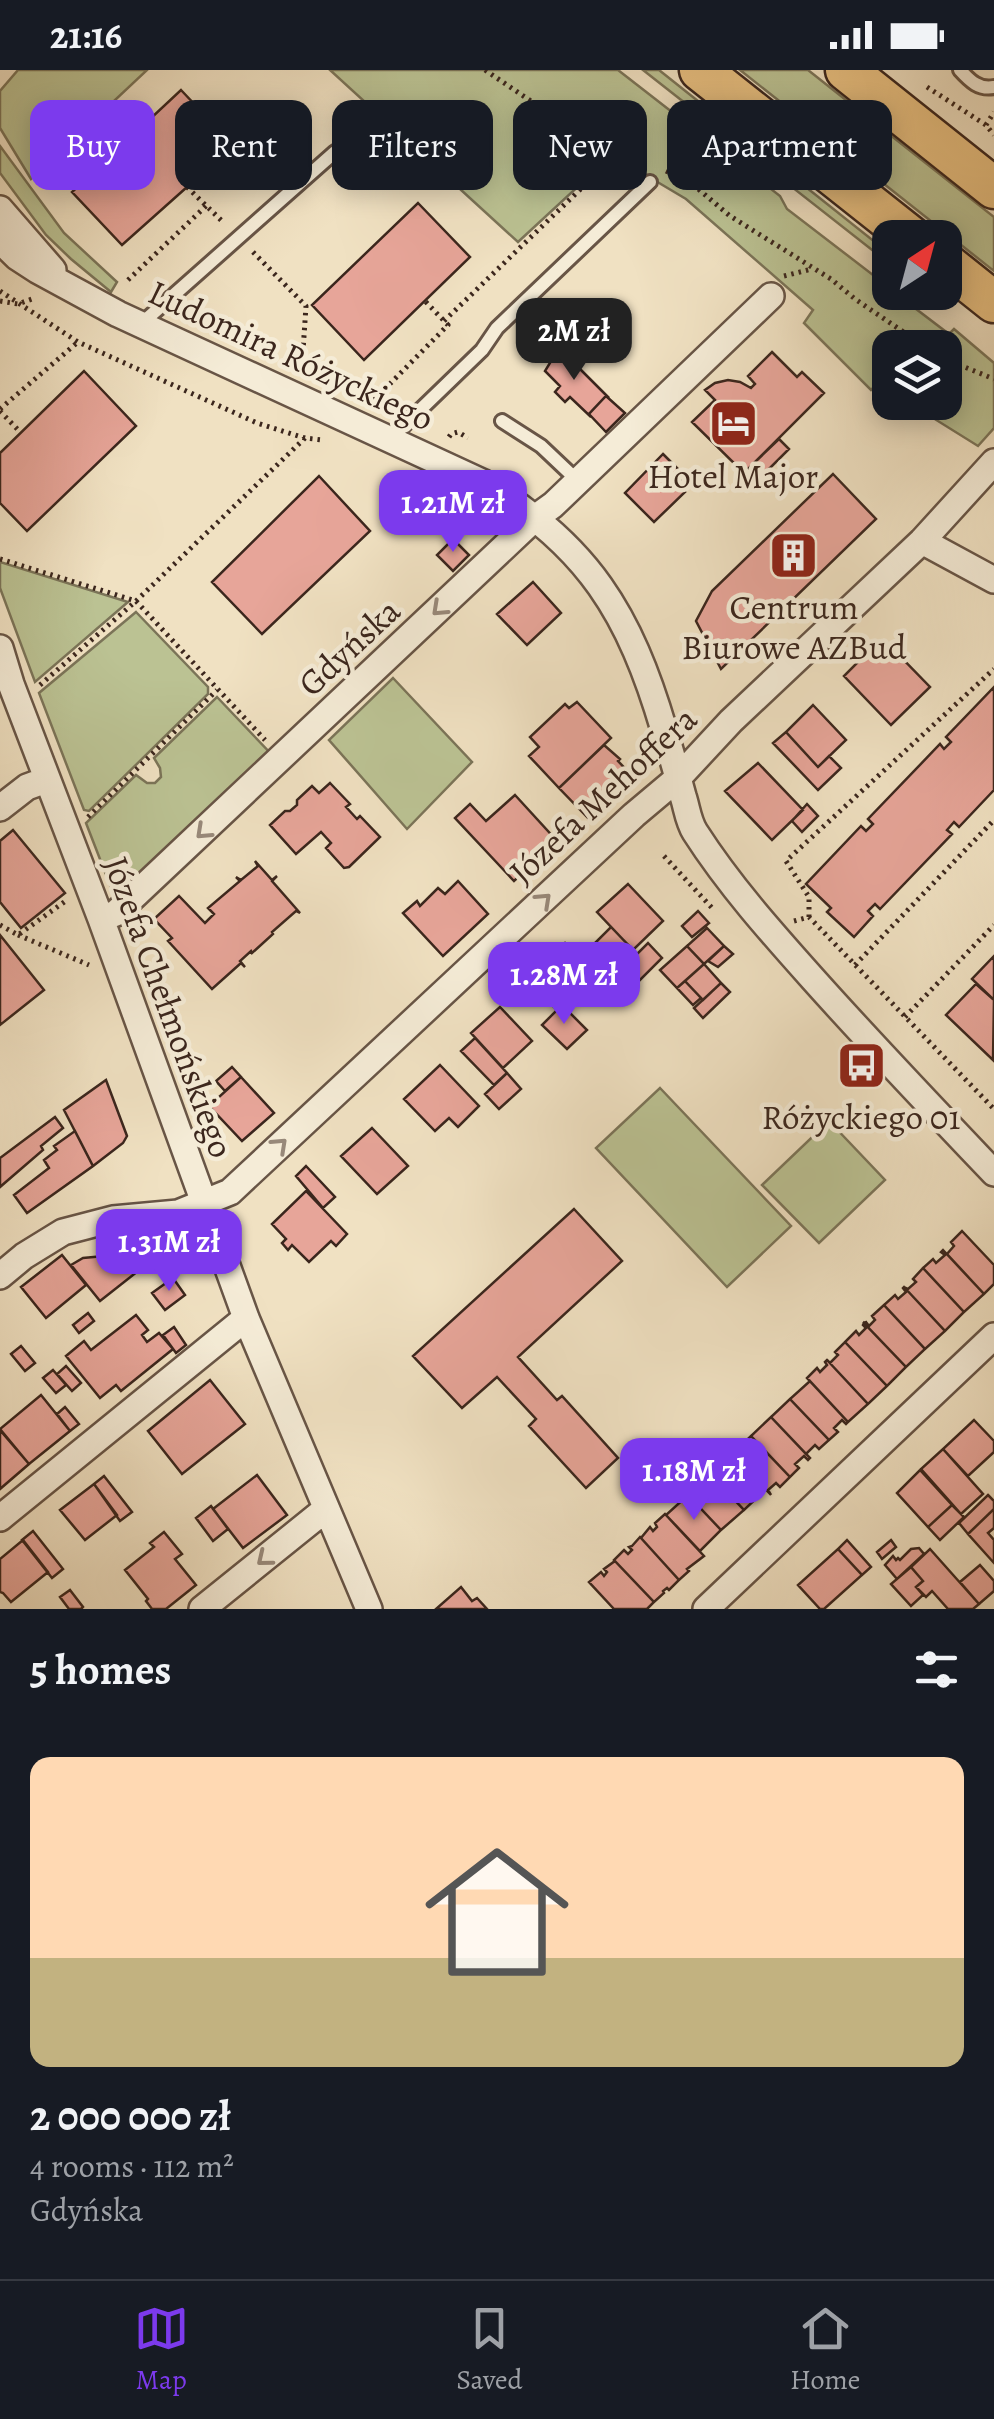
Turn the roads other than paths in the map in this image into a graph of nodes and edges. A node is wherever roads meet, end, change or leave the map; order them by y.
1 (700, 70) edge
2 (846, 70) edge
3 (960, 70) edge
4 (994, 86) edge
5 (332, 154) edge
6 (650, 182) dead end
7 (994, 188) edge
8 (0, 209) edge
9 (889, 220) edge
10 (0, 240) edge
11 (962, 277) edge
12 (67, 284) junction
13 (775, 287) road end
14 (994, 302) edge
15 (141, 324) junction
16 (502, 421) dead end
17 (390, 439) junction
18 (994, 462) edge
19 (578, 480) junction
20 (535, 518) junction
21 (922, 540) junction
22 (994, 580) edge
23 (0, 648) edge
24 (678, 778) junction
25 (46, 780) junction
26 (0, 808) edge
27 (101, 919) junction
28 (994, 1173) edge
29 (204, 1204) junction
30 (0, 1276) edge
31 (246, 1318) junction
32 (994, 1336) edge
33 (326, 1509) junction
34 (0, 1518) edge
35 (202, 1609) edge
36 (369, 1609) edge
37 (706, 1609) edge

1 - 9 main road
2 - 7 main road
3 - 4 lane
5 - 15 lane
6 - 17 lane
8 - 12 street, Ludomira Różyckiego
10 - 12 street, Ludomira Różyckiego
11 - 14 main road
12 - 15 street, Ludomira Różyckiego
13 - 19 street, Gdyńska
15 - 17 street, Ludomira Różyckiego
16 - 19 lane
17 - 20 street, Ludomira Różyckiego
18 - 21 street, Józefa Mehoffera
19 - 20 street, Gdyńska
20 - 24 street, Ludomira Różyckiego
20 -> 27 street, Gdyńska
21 - 22 street
21 - 24 street, Józefa Mehoffera
23 - 25 street, Józefa Chełmońskiego
24 - 28 street, Ludomira Różyckiego
29 -> 24 street, Józefa Mehoffera
25 - 26 street
25 - 27 street, Józefa Chełmońskiego
27 - 29 street, Józefa Chełmońskiego
29 - 30 street, Józefa Mehoffera
29 - 31 street, Józefa Chełmońskiego
31 - 33 street, Józefa Chełmońskiego
31 - 34 street
32 - 37 street
33 -> 35 street
33 - 36 street, Józefa Chełmońskiego

